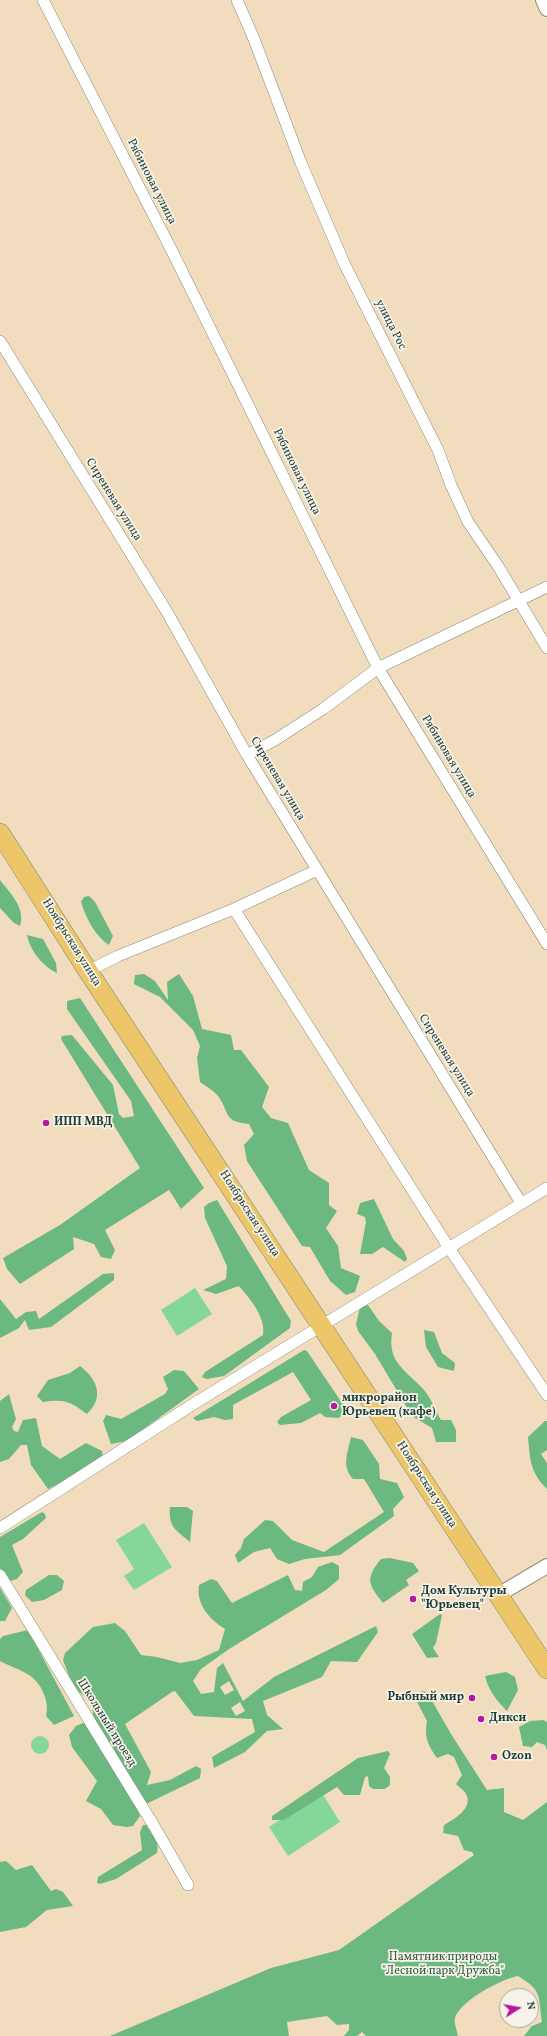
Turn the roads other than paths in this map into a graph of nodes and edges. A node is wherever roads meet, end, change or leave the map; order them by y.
1 (43, 0) edge
2 (237, 0) edge
3 (543, 0) edge
4 (547, 9) edge
5 (0, 341) edge
6 (547, 587) edge
7 (520, 600) junction
8 (547, 648) edge
9 (378, 668) junction
10 (247, 755) junction
11 (2, 840) edge
12 (317, 870) junction
13 (234, 909) junction
14 (547, 944) edge
15 (88, 971) junction
16 (547, 1188) edge
17 (521, 1203) junction
18 (449, 1248) junction
19 (323, 1326) junction
20 (547, 1396) edge
21 (0, 1528) edge
22 (547, 1566) edge
23 (0, 1575) edge
24 (498, 1595) junction
25 (547, 1669) edge
26 (188, 1885) dead end

1 - 9 street, Рябиновая улица
2 - 7 street, улица Рос
3 - 4 street
5 - 10 street, Сиреневая улица
6 - 7 street
7 - 8 street, улица Рос
7 - 9 street
9 - 10 street
9 - 14 street, Рябиновая улица
10 - 12 street, Сиреневая улица
11 - 15 highway, Ноябрьская улица
12 - 13 street
12 - 17 street, Сиреневая улица
13 - 15 street
13 - 18 street
15 - 19 highway, Ноябрьская улица
16 - 17 street
17 - 18 street
18 - 19 street
18 - 20 street
19 - 21 street
19 - 24 highway, Ноябрьская улица
22 - 24 street
23 - 26 street, Школьный проезд
24 - 25 highway, Ноябрьская улица

